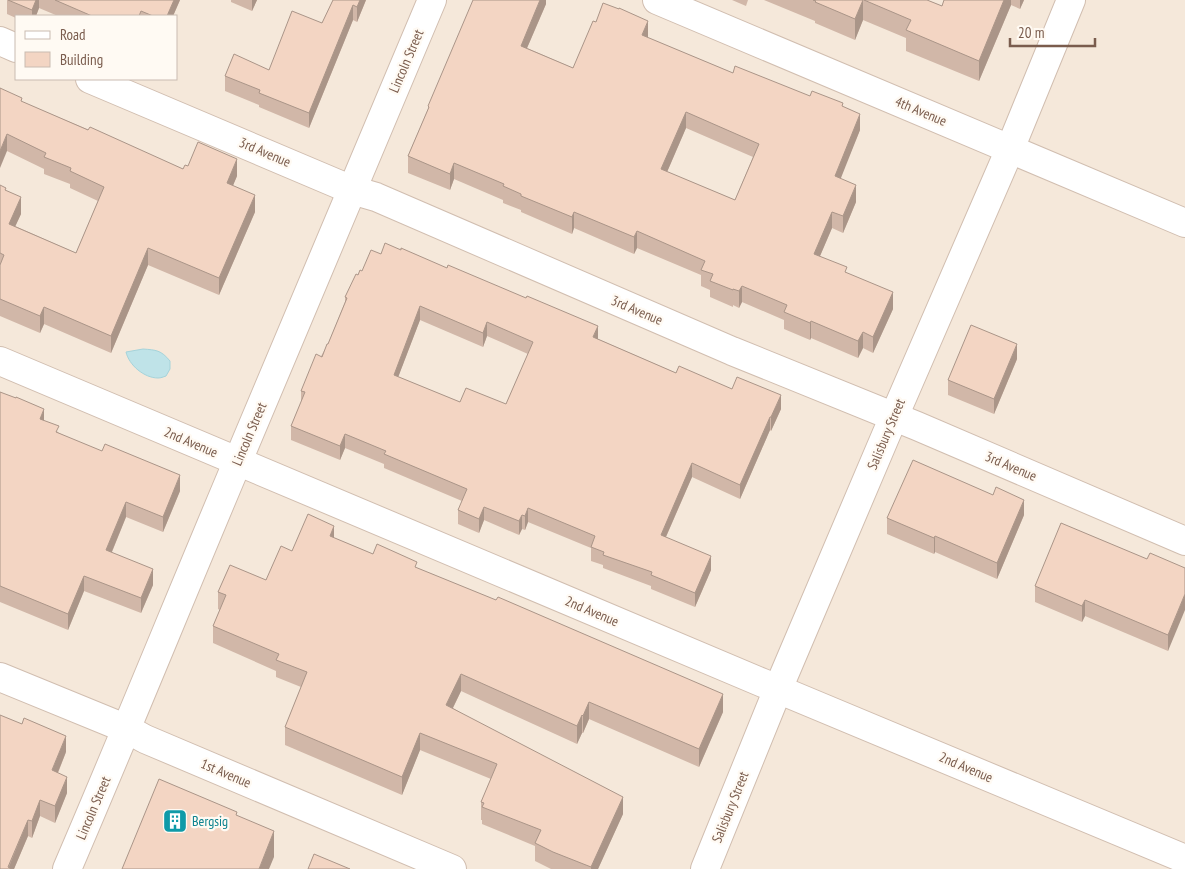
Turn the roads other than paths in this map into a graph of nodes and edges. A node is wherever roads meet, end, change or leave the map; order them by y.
1 (432, 0) edge
2 (657, 0) edge
3 (1071, 0) edge
4 (0, 41) edge
5 (15, 48) edge
6 (92, 80) edge
7 (1010, 150) junction
8 (352, 190) junction
9 (1185, 223) edge
10 (0, 361) edge
11 (894, 416) junction
12 (238, 461) junction
13 (1185, 541) edge
14 (0, 677) edge
15 (778, 689) junction
16 (127, 729) junction
17 (1185, 859) edge
18 (67, 869) edge
19 (452, 869) edge
20 (705, 869) edge

1 - 8 street, Lincoln Street
2 - 7 street, 4th Avenue
3 - 7 street, Salisbury Street
4 - 5 street
6 - 8 street, 3rd Avenue
7 - 9 street, 4th Avenue
7 - 11 street, Salisbury Street
8 - 11 street, 3rd Avenue
8 - 12 street, Lincoln Street
10 - 12 street, 2nd Avenue
11 - 13 street, 3rd Avenue
11 - 15 street, Salisbury Street
12 - 15 street, 2nd Avenue
12 - 16 street, Lincoln Street
14 - 16 street, 1st Avenue
15 - 17 street, 2nd Avenue
15 - 20 street, Salisbury Street
16 - 18 street, Lincoln Street
16 - 19 street, 1st Avenue

